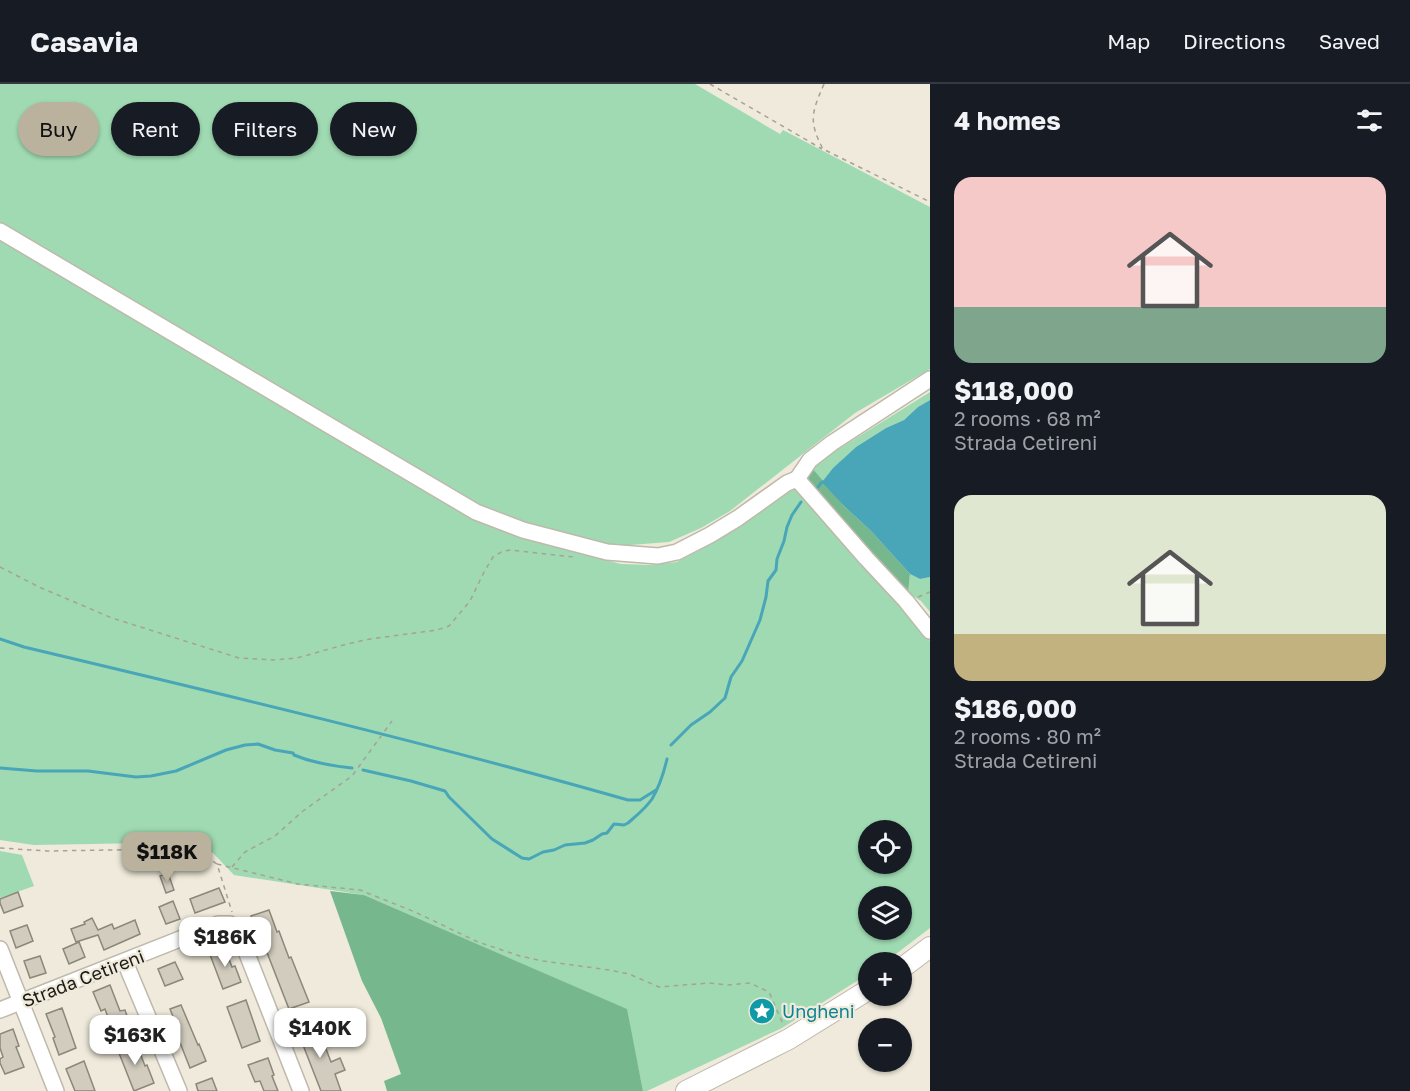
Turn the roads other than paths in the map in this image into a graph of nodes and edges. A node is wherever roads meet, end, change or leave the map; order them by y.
1 (0, 231) edge
2 (930, 379) edge
3 (797, 479) junction
4 (930, 631) edge
5 (930, 947) edge
6 (0, 949) edge
7 (912, 960) edge
8 (125, 962) junction
9 (858, 996) edge
10 (21, 1002) junction
11 (0, 1010) edge
12 (56, 1091) edge
13 (179, 1091) edge
14 (301, 1091) edge
15 (686, 1091) edge

1 - 3 street
2 - 3 street
3 - 4 street
5 - 7 main road
6 - 10 street
8 - 10 street, Strada Cetireni
8 - 13 street
8 - 14 street, Strada Cetireni
9 - 15 main road
10 - 11 street, Strada Cetireni
10 - 12 street

